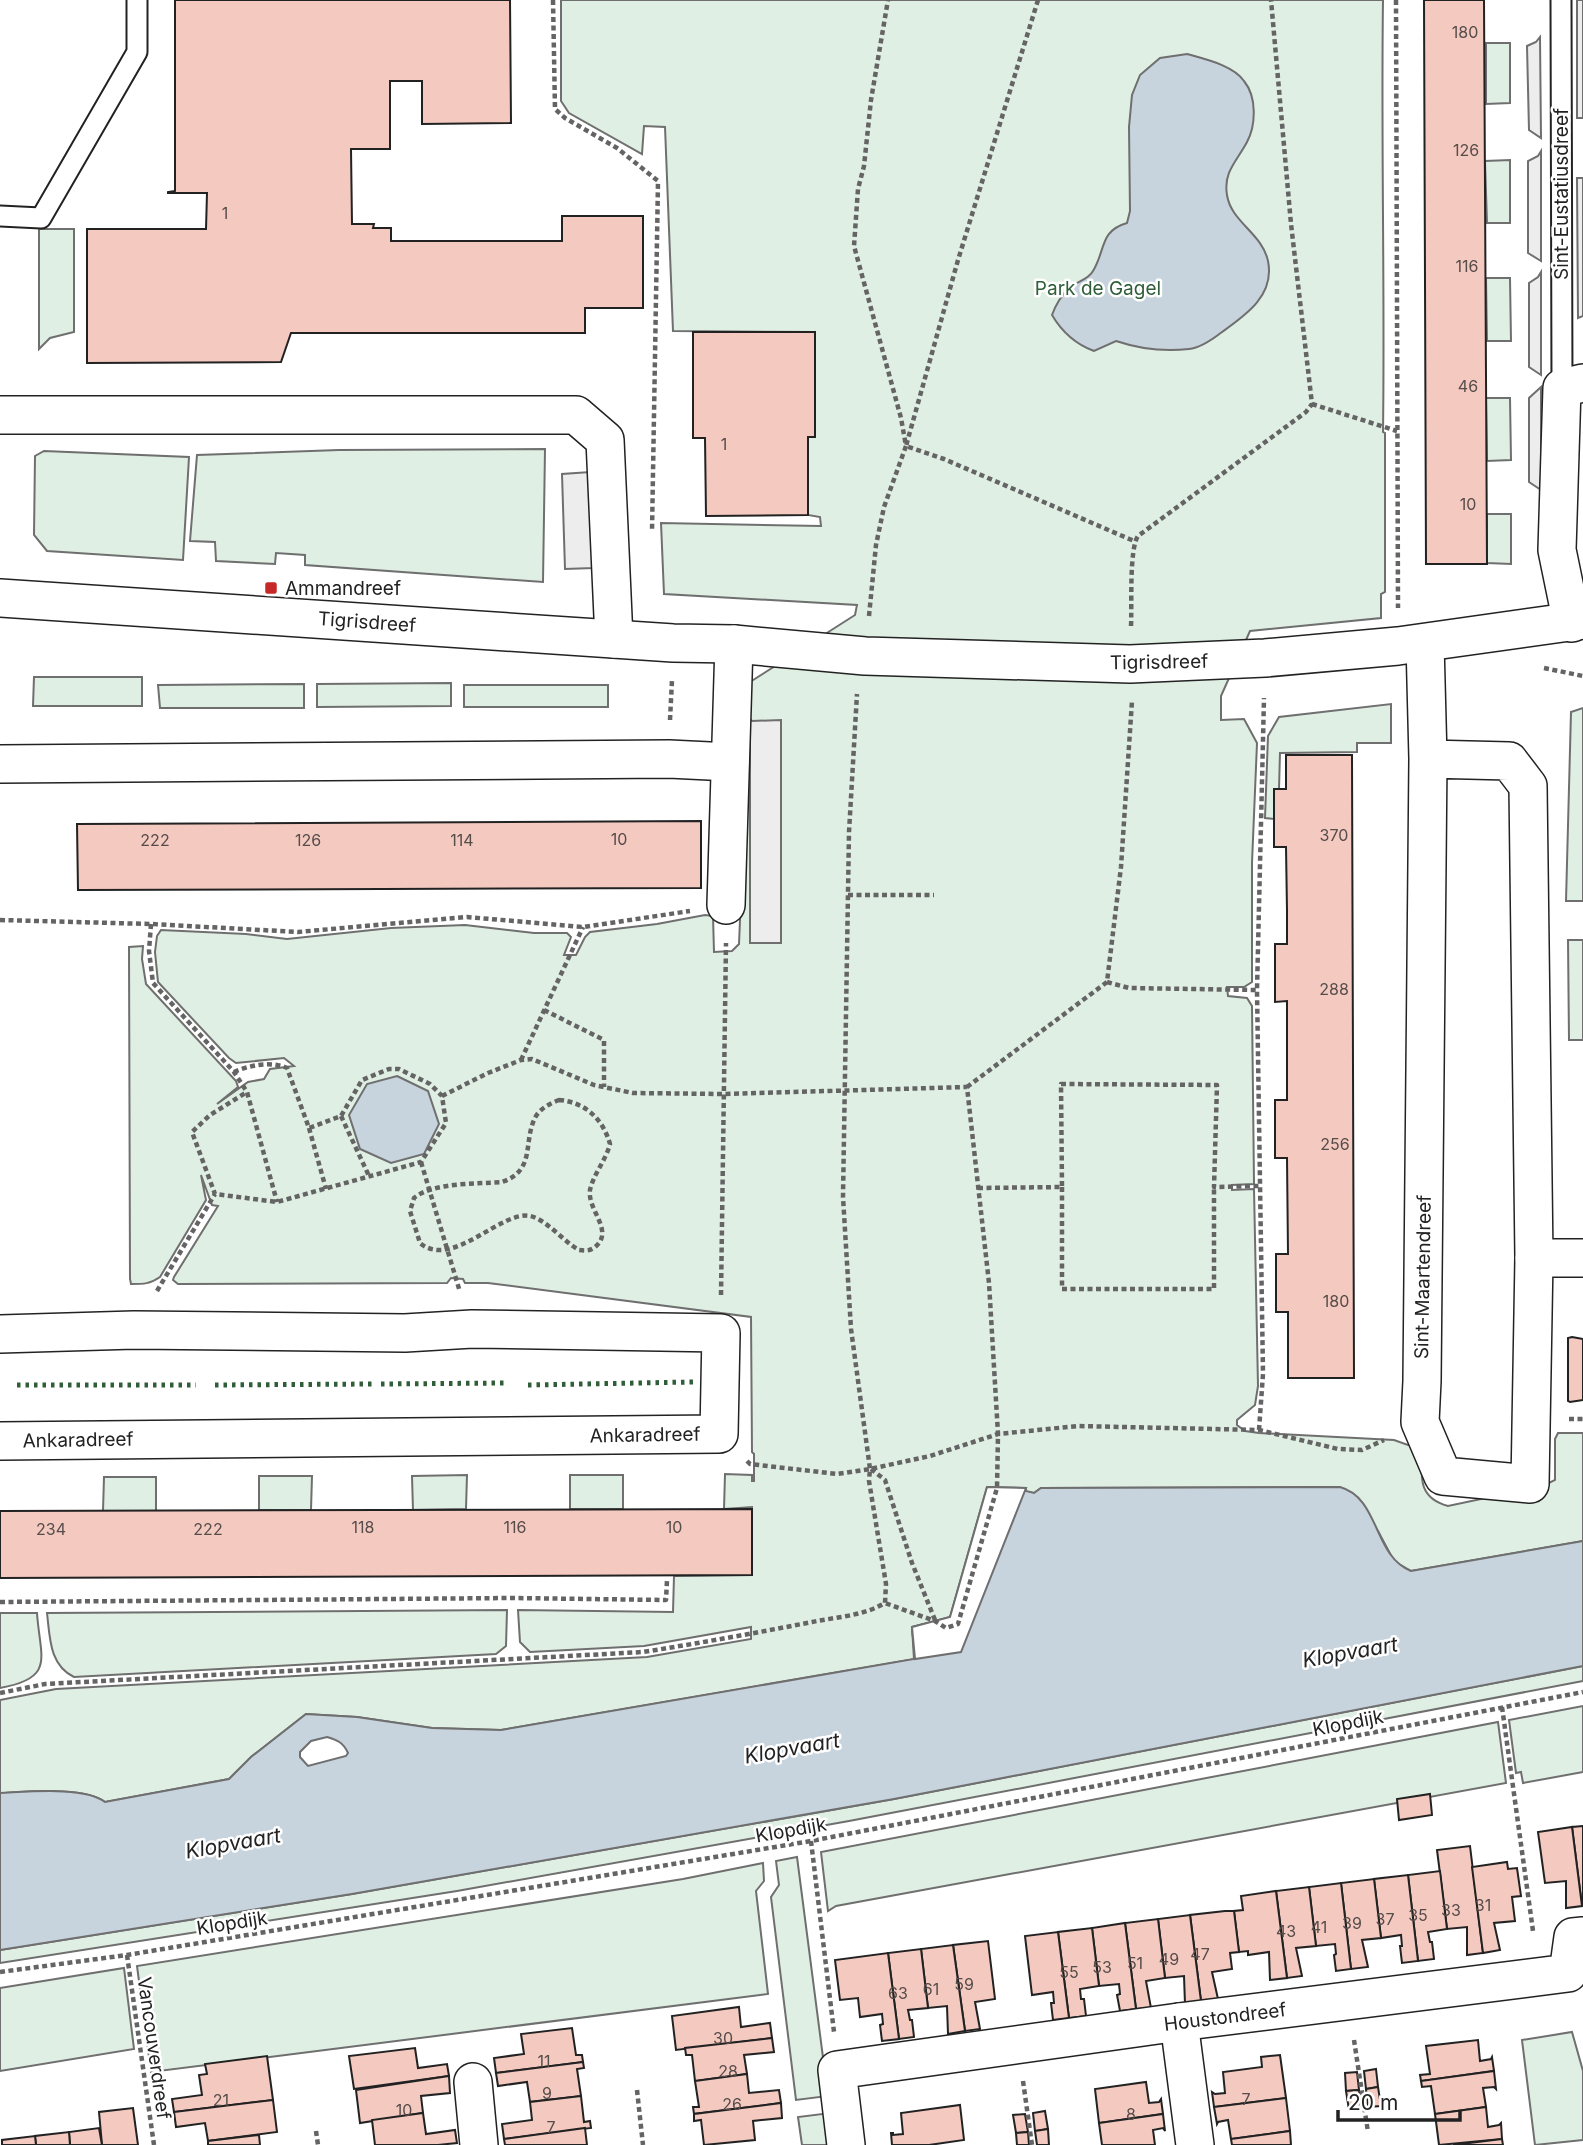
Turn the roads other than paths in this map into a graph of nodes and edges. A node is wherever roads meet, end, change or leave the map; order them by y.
1 (137, 0) edge
2 (1561, 0) edge
3 (0, 216) edge
4 (1572, 385) edge
5 (0, 415) edge
6 (0, 598) edge
7 (1578, 621) edge
8 (614, 639) junction
9 (734, 644) junction
10 (1411, 645) junction
11 (1428, 759) junction
12 (730, 762) junction
13 (0, 764) edge
14 (726, 905) road end
15 (1534, 1258) junction
16 (1583, 1258) edge
17 (0, 1334) edge
18 (0, 1441) edge
19 (1578, 1937) edge
20 (1575, 1982) edge
21 (1179, 2022) junction
22 (473, 2082) dead end
23 (479, 2145) edge
24 (846, 2145) edge
25 (1195, 2145) edge

1 - 3 lane
2 - 4 lane, Sint-Eustatiusdreef
4 - 7 street, Sint-Eustatiusdreef
5 - 8 street
6 - 8 street, Tigrisdreef
7 - 10 street, Tigrisdreef
8 - 9 street, Tigrisdreef
9 - 10 street, Tigrisdreef
9 - 12 street
10 - 11 street, Sint-Maartendreef
11 - 15 street, Sint-Maartendreef
11 - 15 street, Sint-Maartendreef
12 - 13 street
12 - 14 street
15 - 16 street
17 - 18 street, Ankaradreef
19 - 20 street, Houstondreef
20 - 21 street, Houstondreef
21 - 24 street, Houstondreef
21 - 25 street
22 - 23 street

